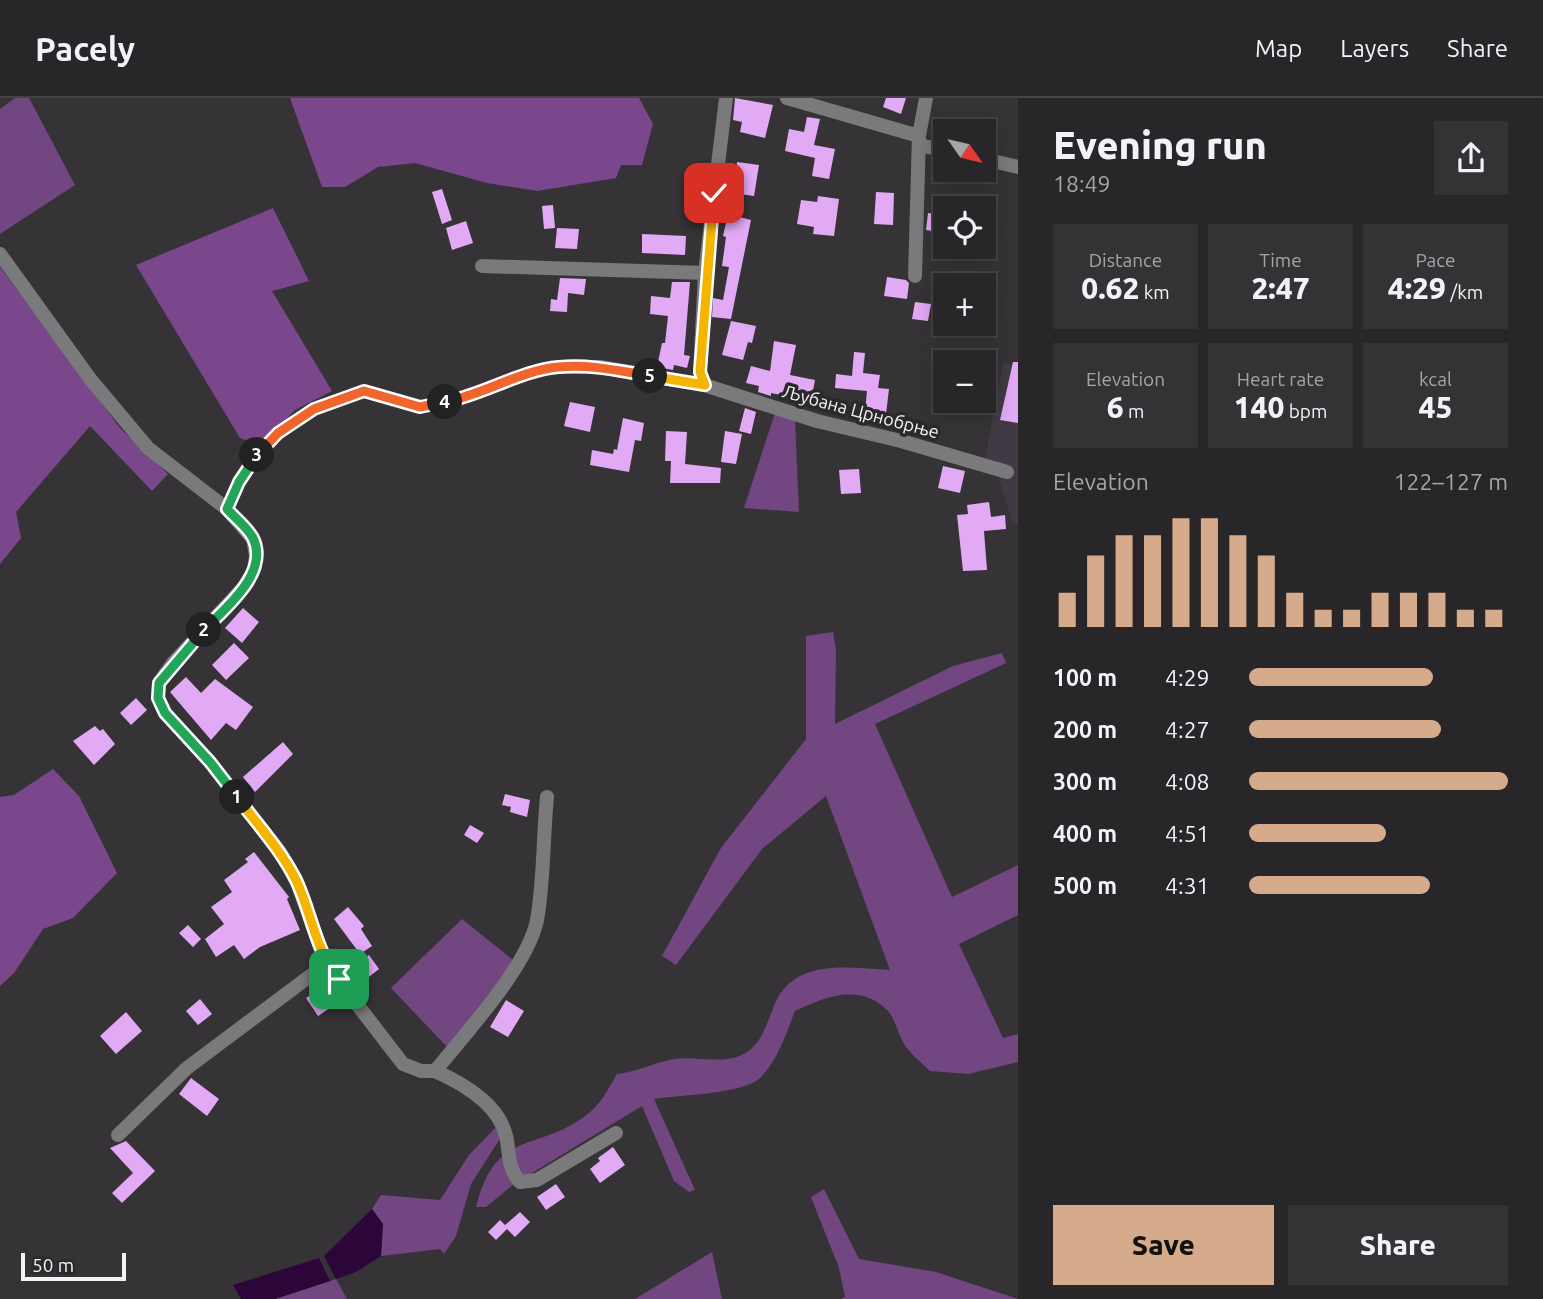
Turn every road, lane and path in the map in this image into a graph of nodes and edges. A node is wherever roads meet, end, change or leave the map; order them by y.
1 (726, 98) edge
2 (787, 98) edge
3 (926, 98) edge
4 (920, 141) junction
5 (933, 146) edge
6 (996, 162) edge
7 (1018, 167) edge
8 (0, 254) edge
9 (482, 266) dead end
10 (705, 272) junction
11 (915, 275) dead end
12 (557, 367) joint
13 (705, 385) junction
14 (1007, 472) dead end
15 (227, 509) junction
16 (547, 797) dead end
17 (327, 964) junction
18 (435, 1070) junction
19 (616, 1133) dead end
20 (118, 1135) dead end

1 - 10 street
2 - 4 street
3 - 4 street
4 - 5 street
4 - 11 street
6 - 7 street
8 - 15 street
9 - 10 street
10 - 13 street
12 - 13 street, Љубана Црнобрње
12 - 15 path
13 - 14 street, Љубана Црнобрње
15 - 17 street
16 - 18 street
17 - 18 street
17 - 20 street
18 - 19 street

